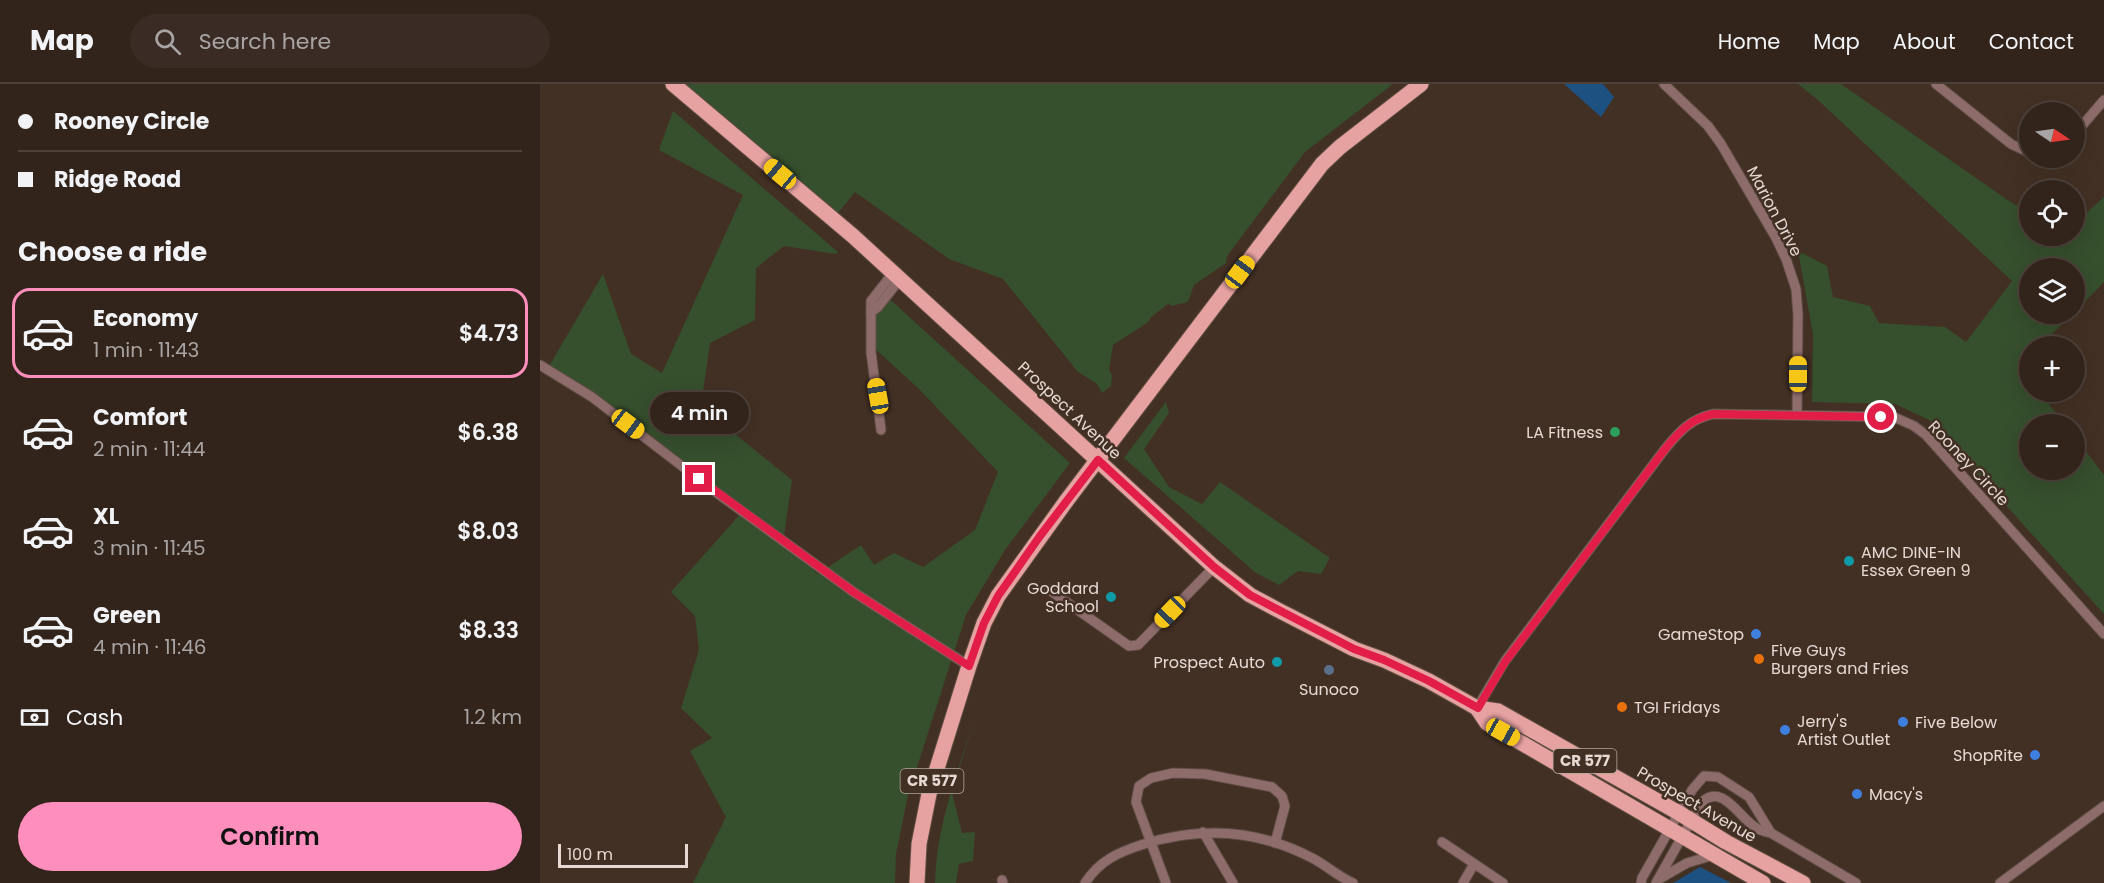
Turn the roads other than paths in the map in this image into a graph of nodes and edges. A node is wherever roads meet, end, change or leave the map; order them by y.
1 (674, 84) edge
2 (1421, 84) edge
3 (1664, 84) edge
4 (1936, 84) edge
5 (2104, 100) edge
6 (2085, 122) edge
7 (2019, 148) edge
8 (897, 276) junction
9 (540, 365) edge
10 (1797, 414) junction
11 (881, 430) dead end
12 (1098, 460) junction
13 (1214, 567) junction
14 (1048, 589) dead end
15 (2104, 634) edge
16 (969, 666) junction
17 (1478, 708) junction
18 (2104, 806) edge
19 (1685, 817) junction
20 (1203, 832) junction
21 (1676, 832) junction
22 (1771, 834) junction
23 (1149, 842) junction
24 (1442, 842) dead end
25 (1275, 843) junction
26 (1714, 855) junction
27 (1474, 864) junction
28 (1658, 881) edge
29 (1346, 882) edge
30 (917, 883) edge
31 (1085, 883) edge
32 (1166, 883) edge
33 (1233, 883) edge
34 (1463, 883) edge
35 (1503, 883) edge
36 (1641, 883) edge
37 (1763, 883) edge
38 (1803, 883) edge
39 (1856, 883) edge
40 (2000, 883) edge

1 - 8 main road, Prospect Avenue
2 - 12 main road
3 - 10 street, Marion Drive
4 - 7 street
5 - 6 street
8 - 11 street
8 - 12 main road, Prospect Avenue
9 - 16 street
10 - 15 street, Rooney Circle
10 - 17 street, Rooney Circle
12 - 13 main road, Prospect Avenue / CR 577
12 - 16 main road, CR 577
13 - 14 street
13 - 17 main road, Prospect Avenue / CR 577
16 - 30 main road, CR 577
17 - 19 main road, Prospect Avenue / CR 577
17 - 21 main road, Prospect Avenue / CR 577
18 - 40 street
19 - 21 street
19 - 21 street
19 - 22 street
19 - 22 street
19 - 38 main road, Prospect Avenue / CR 577
20 - 23 street
20 - 25 street
20 - 33 street
21 - 26 main road, Prospect Avenue / CR 577
21 - 28 street
21 - 36 street
22 - 39 street
23 - 25 street
23 - 31 street
23 - 32 street
24 - 27 street
25 - 29 street
26 - 28 street
26 - 37 main road, Prospect Avenue / CR 577
27 - 34 street
27 - 35 street

